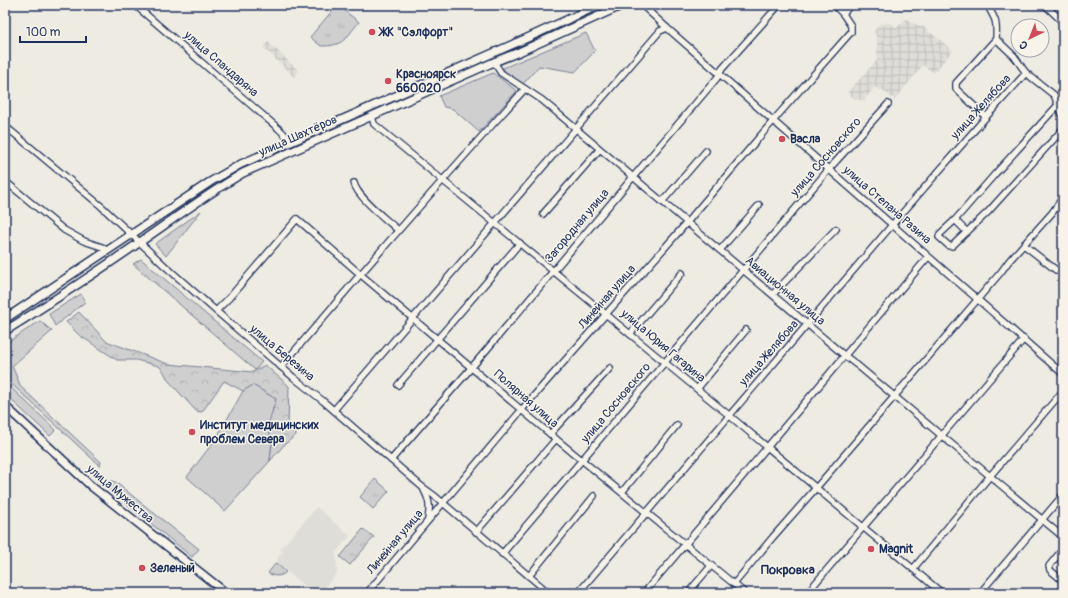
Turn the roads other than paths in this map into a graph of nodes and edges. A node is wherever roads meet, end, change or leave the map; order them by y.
1 (135, 5) edge
2 (599, 5) edge
3 (623, 5) edge
4 (642, 5) edge
5 (779, 5) edge
6 (834, 5) edge
7 (850, 5) edge
8 (986, 5) edge
9 (1045, 5) edge
10 (843, 14) junction
11 (1063, 22) edge
12 (667, 28) junction
13 (996, 39) junction
14 (494, 62) junction
15 (1026, 73) junction
16 (719, 74) junction
17 (525, 89) junction
18 (888, 104) dead end
19 (1058, 105) junction
20 (372, 116) junction
21 (1063, 116) edge
22 (986, 117) junction
23 (773, 120) junction
24 (5, 126) edge
25 (1063, 129) edge
26 (576, 130) junction
27 (292, 142) junction
28 (599, 150) junction
29 (706, 151) dead end
30 (829, 169) junction
31 (632, 178) junction
32 (443, 180) junction
33 (5, 181) edge
34 (354, 183) dead end
35 (1063, 198) edge
36 (662, 202) junction
37 (758, 205) dead end
38 (543, 214) dead end
39 (954, 220) junction
40 (495, 222) junction
41 (687, 222) junction
42 (892, 225) junction
43 (836, 229) dead end
44 (398, 230) junction
45 (967, 232) junction
46 (132, 234) junction
47 (140, 242) junction
48 (520, 243) junction
49 (1024, 245) junction
50 (720, 250) junction
51 (107, 251) junction
52 (928, 257) junction
53 (743, 270) junction
54 (1063, 270) edge
55 (553, 271) junction
56 (682, 273) dead end
57 (360, 274) junction
58 (773, 294) junction
59 (977, 299) junction
60 (216, 311) junction
61 (606, 314) junction
62 (413, 318) junction
63 (5, 319) edge
64 (808, 325) junction
65 (5, 330) edge
66 (746, 330) dead end
67 (630, 334) junction
68 (437, 339) junction
69 (1024, 339) junction
70 (845, 356) junction
71 (664, 363) junction
72 (281, 367) junction
73 (472, 367) junction
74 (610, 368) dead end
75 (1063, 374) edge
76 (398, 385) dead end
77 (697, 389) junction
78 (1063, 391) edge
79 (894, 395) junction
80 (5, 406) edge
81 (334, 410) junction
82 (522, 410) junction
83 (730, 416) junction
84 (677, 425) dead end
85 (550, 434) junction
86 (942, 436) junction
87 (556, 440) junction
88 (767, 447) junction
89 (391, 460) junction
90 (582, 460) junction
91 (990, 476) junction
92 (421, 486) junction
93 (816, 488) junction
94 (622, 492) junction
95 (1063, 495) edge
96 (594, 496) dead end
97 (442, 502) junction
98 (647, 513) junction
99 (428, 520) junction
100 (1043, 520) junction
101 (864, 528) junction
102 (476, 532) junction
103 (1063, 537) edge
104 (684, 545) junction
105 (1063, 549) edge
106 (502, 554) junction
107 (711, 566) junction
108 (913, 569) junction
109 (529, 576) junction
110 (1063, 581) edge
111 (734, 584) junction
112 (226, 593) edge
113 (367, 593) edge
114 (549, 593) edge
115 (578, 593) edge
116 (644, 593) edge
117 (693, 593) edge
118 (745, 593) edge
119 (808, 593) edge
120 (942, 593) edge
121 (980, 593) edge

1 - 27 street, улица Спандаряна
2 - 27 main road, улица Шахтёров
3 - 14 main road, улица Шахтёров
4 - 12 street, улица Степана Разина
5 - 16 street, Загородная улица
6 - 10 street
7 - 10 street
8 - 13 street
9 - 11 street
10 - 23 street, Линейная улица
12 - 16 street, улица Степана Разина
12 - 26 street
13 - 15 street
13 - 22 street
14 - 17 street, Авиационная улица
14 - 20 main road, улица Шахтёров
15 - 19 street
15 - 22 street, улица Желябова
16 - 23 street, улица Степана Разина
16 - 31 street, Загородная улица
17 - 26 street, Авиационная улица
17 - 32 street
18 - 30 street, улица Сосновского
19 - 21 street
19 - 39 street
20 - 32 street, улица Юрия Гагарина
20 - 47 main road, улица Шахтёров
22 - 42 street, улица Желябова
23 - 30 street, улица Степана Разина
23 - 41 street, Линейная улица
24 - 46 street, улица Березина
25 - 45 street
26 - 28 street, Авиационная улица
26 - 40 street
27 - 46 main road, улица Шахтёров
28 - 31 street, Авиационная улица
28 - 38 street
29 - 36 street
30 - 42 street, улица Степана Разина
30 - 53 street, улица Сосновского
31 - 36 street, Авиационная улица
31 - 55 street, Загородная улица
32 - 40 street, улица Юрия Гагарина
32 - 44 street
33 - 51 street
34 - 44 street
35 - 49 street
36 - 41 street, Авиационная улица
37 - 50 street
39 - 45 street
39 - 45 street
40 - 48 street, улица Юрия Гагарина
40 - 62 street
41 - 50 street, Авиационная улица
41 - 61 street, Линейная улица
42 - 52 street, улица Степана Разина
42 - 64 street, улица Желябова
43 - 58 street
44 - 57 street
46 - 47 street, улица Березина
46 - 51 main road, улица Шахтёров
47 - 60 street, улица Березина
47 - 65 main road, улица Шахтёров
48 - 55 street, улица Юрия Гагарина
48 - 68 street
49 - 54 street
49 - 59 street
50 - 53 street, Авиационная улица
51 - 63 main road, улица Шахтёров
52 - 59 street, улица Степана Разина
52 - 70 street
53 - 58 street, Авиационная улица
53 - 71 street, улица Сосновского
55 - 61 street, улица Юрия Гагарина
55 - 73 street, Загородная улица
56 - 67 street
57 - 60 street, Полярная улица
57 - 62 street, Полярная улица
57 - 72 street
58 - 64 street, Авиационная улица
59 - 69 street, улица Степана Разина
59 - 79 street
60 - 72 street, улица Березина
61 - 67 street, улица Юрия Гагарина
61 - 82 street, Линейная улица
62 - 68 street, Полярная улица
62 - 81 street
64 - 70 street, Авиационная улица
64 - 83 street, улица Желябова
66 - 77 street
67 - 71 street, улица Юрия Гагарина
68 - 73 street, Полярная улица
68 - 76 street
69 - 75 street, улица Степана Разина
69 - 86 street
70 - 79 street, Авиационная улица
70 - 88 street
71 - 77 street, улица Юрия Гагарина
71 - 90 street, улица Сосновского
72 - 81 street, улица Березина
73 - 82 street, Полярная улица
73 - 89 street, Загородная улица
74 - 85 street
77 - 83 street, улица Юрия Гагарина
78 - 91 street
79 - 86 street, Авиационная улица
79 - 93 street
80 - 112 main road, улица Мужества
81 - 89 street, улица Березина
82 - 85 street, Полярная улица
82 - 97 street, Линейная улица
83 - 88 street, улица Юрия Гагарина
83 - 98 street, улица Желябова
84 - 94 street
85 - 87 street, Полярная улица
86 - 91 street, Авиационная улица
86 - 101 street
87 - 90 street, Полярная улица
87 - 102 street
88 - 93 street, улица Юрия Гагарина
88 - 104 street
89 - 92 street, улица Березина
90 - 94 street, Полярная улица
90 - 106 street, улица Сосновского
91 - 100 street, Авиационная улица
91 - 108 street
92 - 97 street, улица Березина
92 - 99 street
93 - 101 street, улица Юрия Гагарина
93 - 111 street
94 - 98 street, Полярная улица
95 - 100 street
96 - 109 street
97 - 99 street, Линейная улица
97 - 102 street, улица Березина
98 - 104 street, Полярная улица
98 - 115 street, улица Желябова
99 - 113 street, Линейная улица
100 - 103 street, Авиационная улица
100 - 121 street
101 - 108 street, улица Юрия Гагарина
101 - 119 street
102 - 106 street, улица Березина
104 - 107 street, Полярная улица
104 - 116 street
105 - 110 street
106 - 109 street, улица Березина
107 - 111 street, Полярная улица
107 - 117 street
108 - 120 street, улица Юрия Гагарина
109 - 114 street, улица Березина
111 - 118 street, Полярная улица

